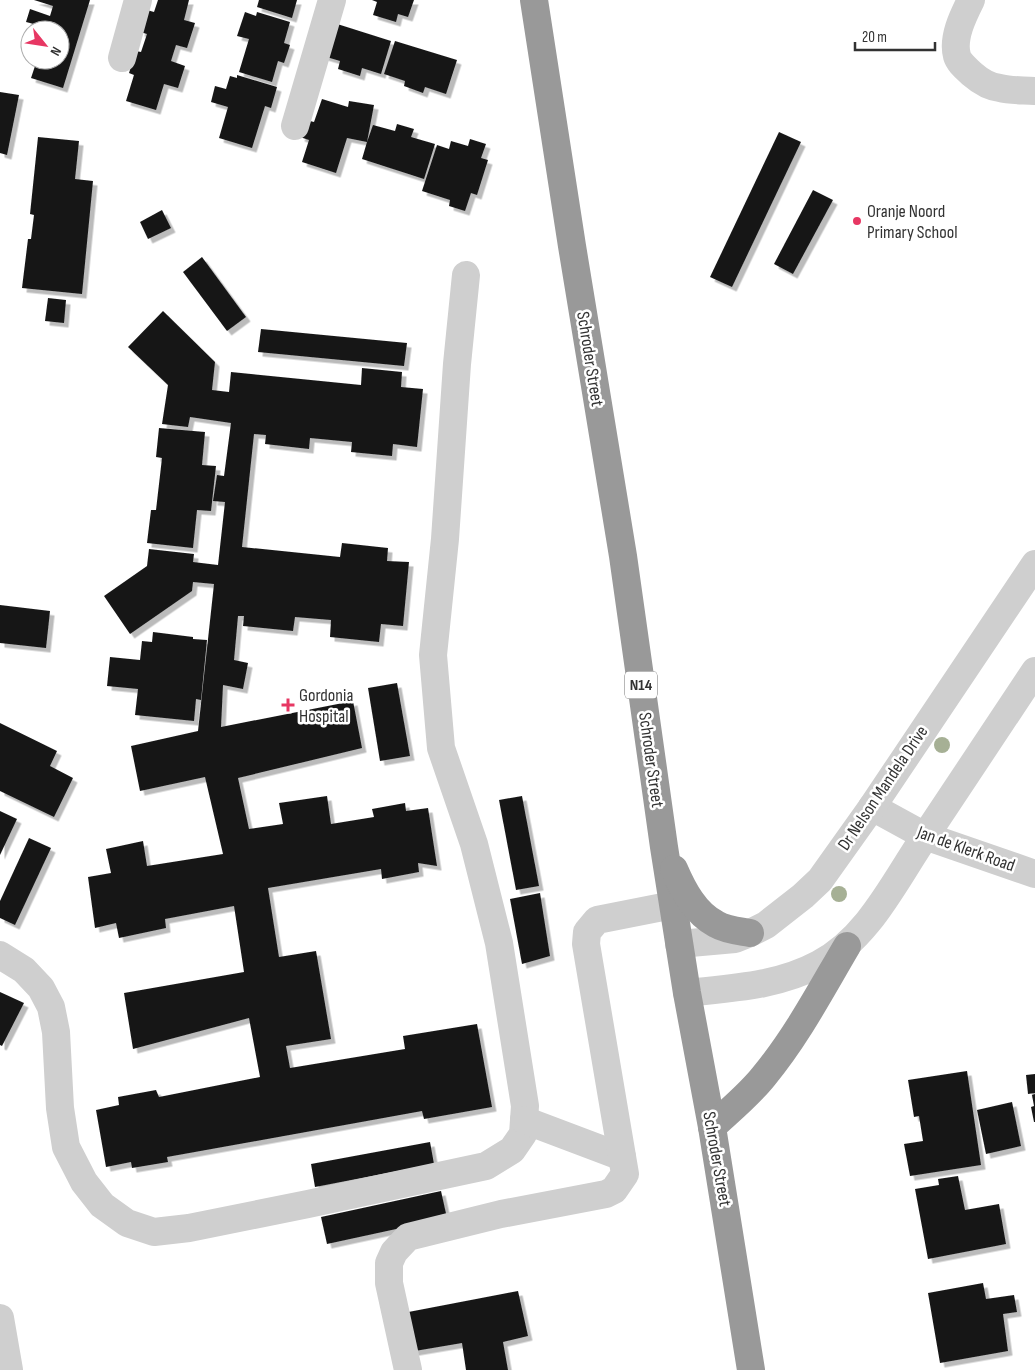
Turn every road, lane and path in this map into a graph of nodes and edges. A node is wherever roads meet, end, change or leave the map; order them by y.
1 (138, 0) edge
2 (332, 0) edge
3 (534, 0) edge
4 (971, 0) edge
5 (122, 58) dead end
6 (1035, 91) edge
7 (295, 126) dead end
8 (466, 275) dead end
9 (1035, 564) edge
10 (1035, 671) edge
11 (872, 806) junction
12 (925, 836) junction
13 (664, 847) junction
14 (1035, 874) edge
15 (673, 905) junction
16 (750, 933) junction
17 (679, 944) junction
18 (847, 946) junction
19 (0, 955) edge
20 (687, 993) junction
21 (524, 1120) junction
22 (712, 1127) junction
23 (622, 1157) junction
24 (0, 1318) edge
25 (9, 1370) edge
26 (408, 1370) edge
27 (752, 1370) edge

1 - 5 street
2 - 7 street
3 - 13 highway, Schroder Street / N14
4 - 6 street
8 - 21 street
9 - 11 street, Dr Nelson Mandela Drive
10 - 12 street
11 - 12 street, Jan de Klerk Road
11 - 16 street, Dr Nelson Mandela Drive
12 - 14 street, Jan de Klerk Road
12 - 18 street
13 - 15 highway, Schroder Street / N14
13 - 16 highway
15 - 17 highway, Schroder Street / N14
15 - 23 street
16 - 17 street, Dr Nelson Mandela Drive
17 - 20 highway, Schroder Street / N14
18 - 20 street
18 - 22 highway
19 - 21 street
20 - 22 highway, Schroder Street / N14
21 - 23 street
22 - 27 highway, Schroder Street / N14
23 - 26 street
24 - 25 street

